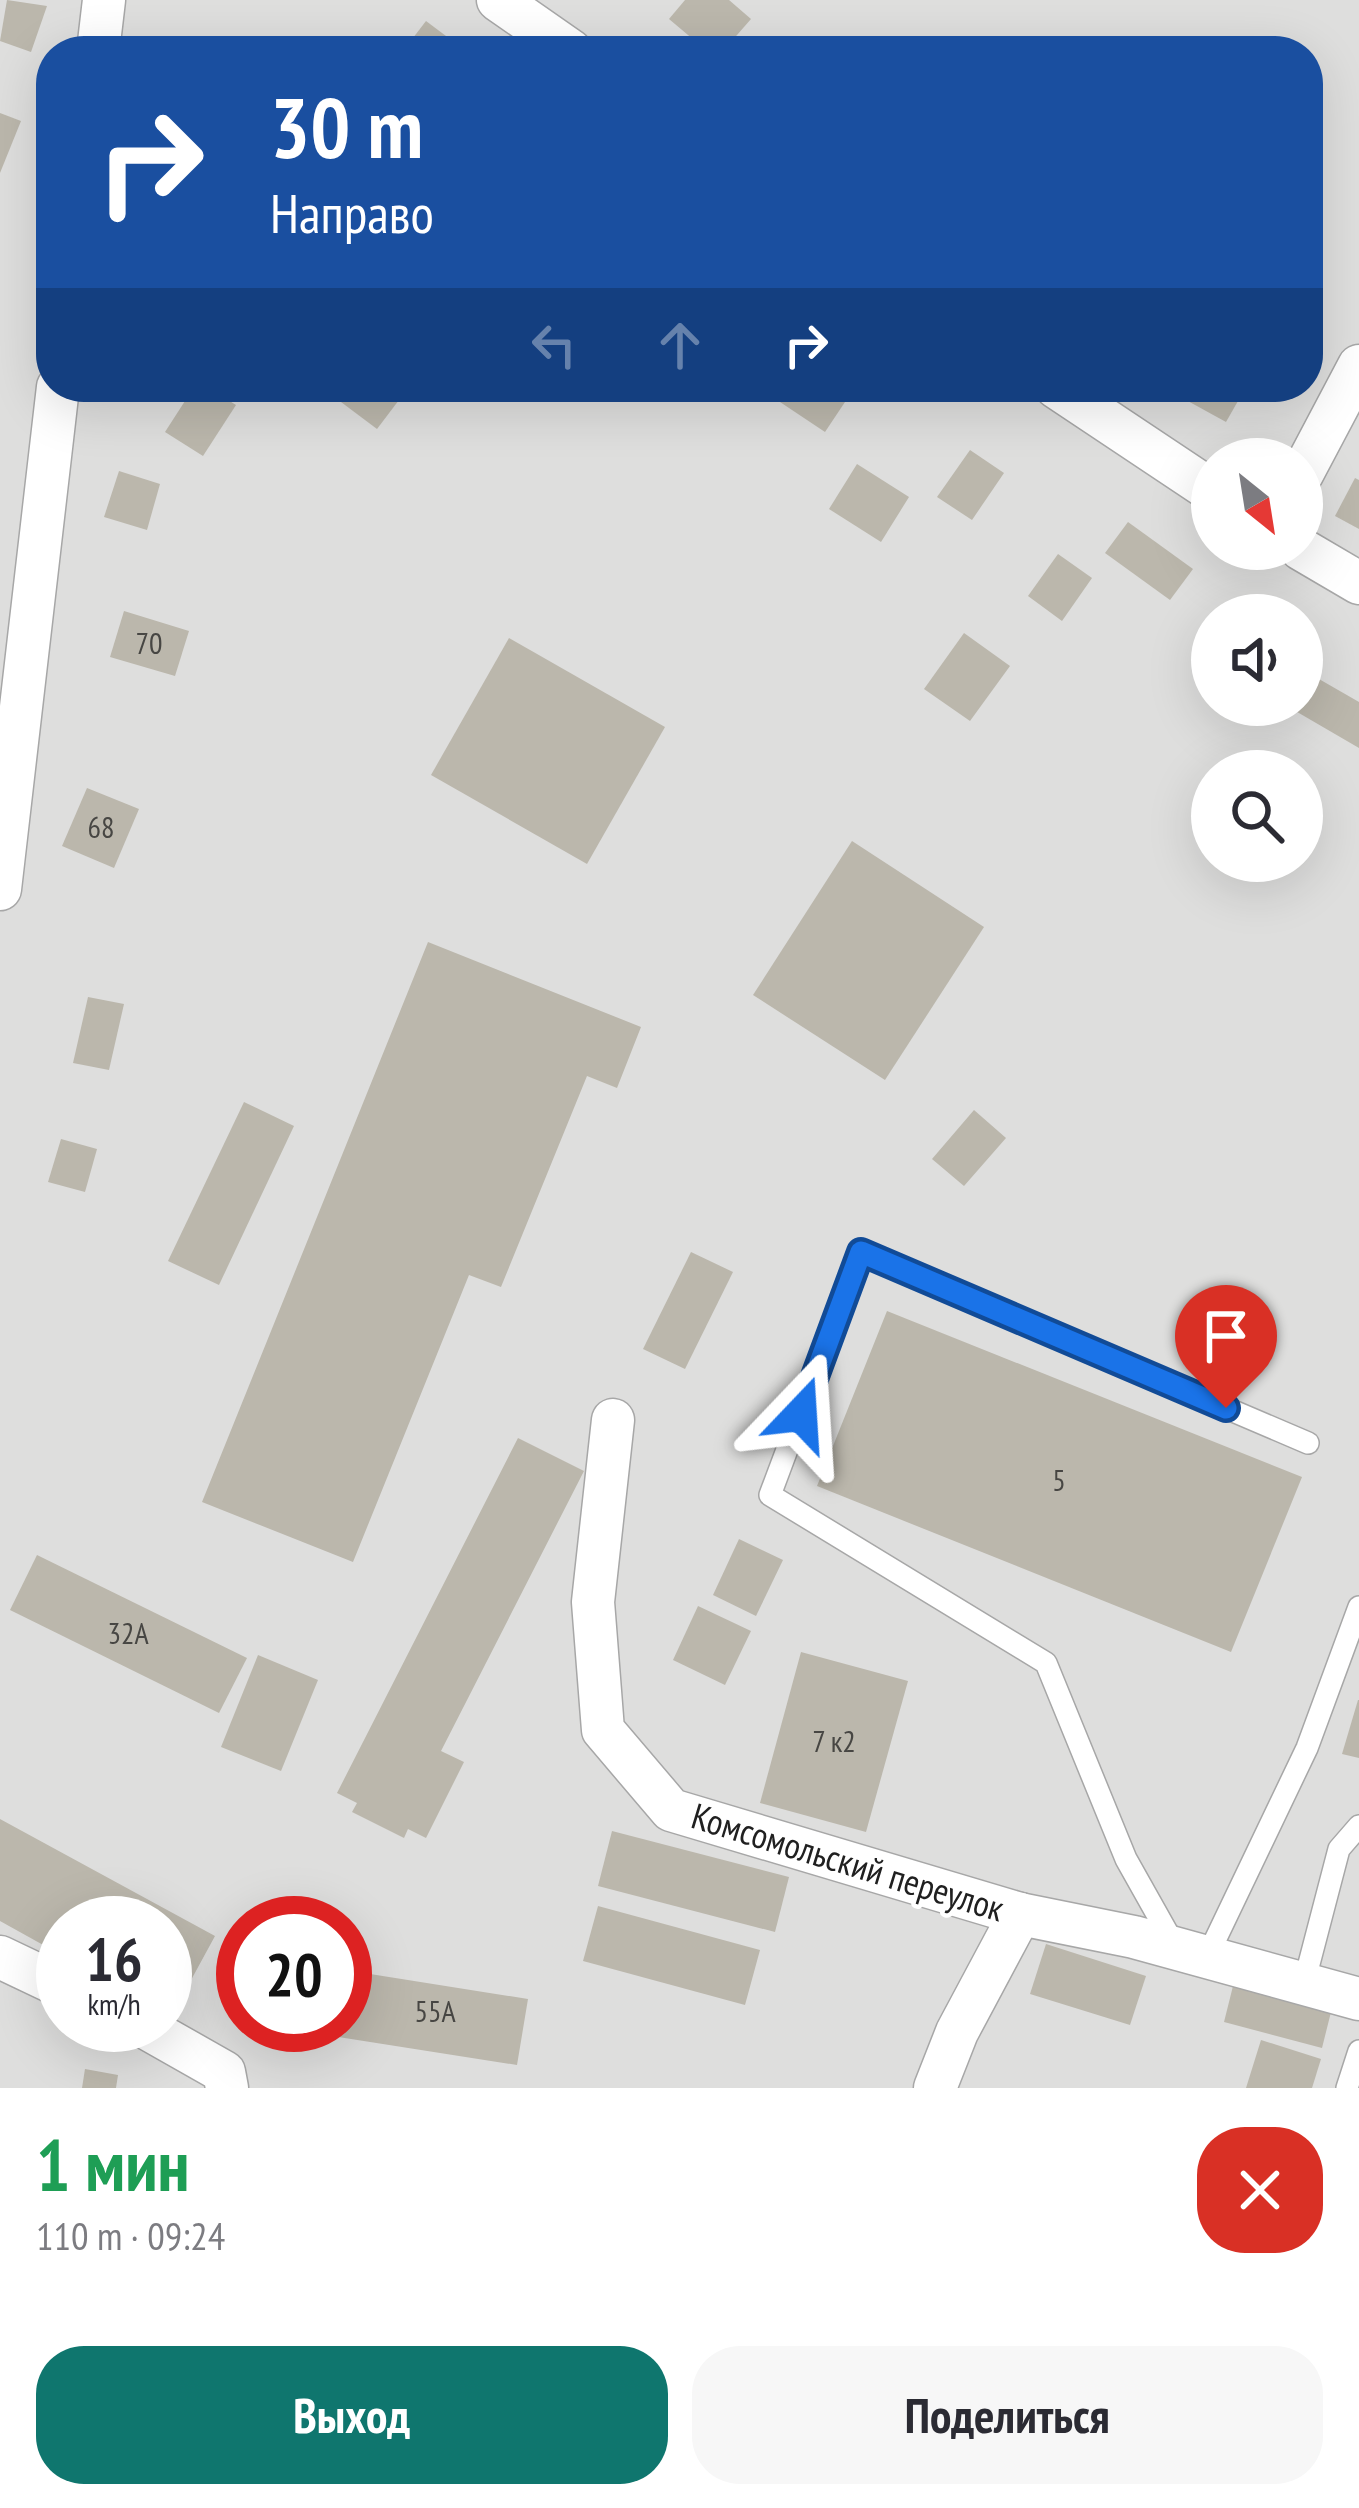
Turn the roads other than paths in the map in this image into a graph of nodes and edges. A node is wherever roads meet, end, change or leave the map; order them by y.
1 (104, 0) edge
2 (498, 0) edge
3 (100, 36) edge
4 (550, 36) edge
5 (1359, 366) edge
6 (56, 402) edge
7 (1078, 402) edge
8 (1321, 438) edge
9 (1191, 477) edge
10 (1323, 562) edge
11 (1359, 584) edge
12 (0, 890) edge
13 (613, 1420) dead end
14 (1307, 1443) dead end
15 (1359, 1606) edge
16 (1359, 1826) edge
17 (1020, 1914) junction
18 (1191, 1953) junction
19 (0, 1957) edge
20 (36, 1974) edge
21 (1304, 1983) junction
22 (1359, 1999) edge
23 (192, 2050) edge
24 (1359, 2051) edge
25 (226, 2088) edge
26 (935, 2088) edge
27 (1347, 2088) edge

1 - 3 street
2 - 4 street
5 - 8 street
6 - 12 street
7 - 9 street
10 - 11 street
13 - 17 street, Комсомольский переулок
14 - 18 lane
15 - 18 lane
16 - 21 lane
17 - 18 street, Комсомольский переулок
17 - 26 street
18 - 21 street, Комсомольский переулок
19 - 20 street
21 - 22 street, Комсомольский переулок
23 - 25 street
24 - 27 lane

